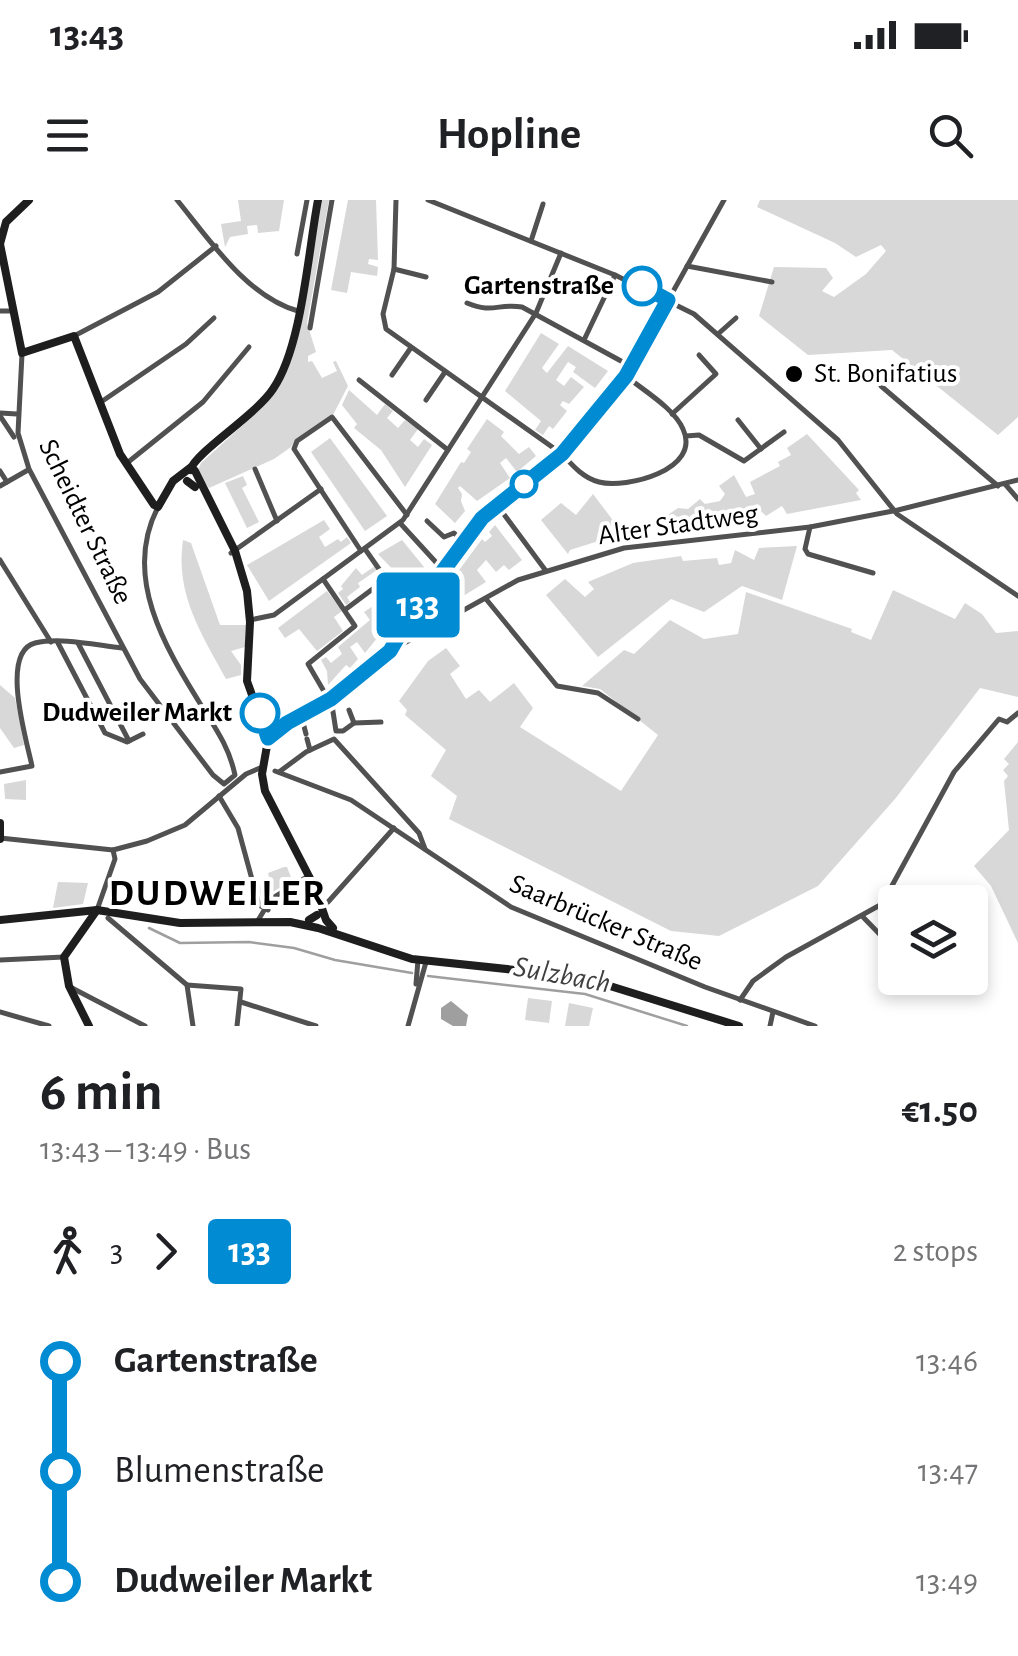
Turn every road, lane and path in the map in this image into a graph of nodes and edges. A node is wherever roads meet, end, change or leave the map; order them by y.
1 (29, 200) edge
2 (178, 200) edge
3 (307, 200) edge
4 (318, 200) edge
5 (332, 200) edge
6 (396, 200) edge
7 (428, 200) edge
8 (724, 200) edge
9 (543, 204) dead end
10 (531, 241) junction
11 (216, 246) junction
12 (560, 253) junction
13 (297, 254) dead end
14 (687, 266) junction
15 (394, 269) junction
16 (616, 274) junction
17 (426, 278) dead end
18 (772, 282) dead end
19 (668, 300) junction
20 (467, 303) dead end
21 (0, 311) edge
22 (16, 311) junction
23 (298, 311) junction
24 (536, 313) junction
25 (214, 318) dead end
26 (736, 318) dead end
27 (310, 328) dead end
28 (718, 334) junction
29 (74, 336) junction
30 (584, 340) junction
31 (249, 347) dead end
32 (411, 348) junction
33 (22, 353) junction
34 (699, 355) dead end
35 (632, 366) junction
36 (445, 372) junction
37 (392, 375) dead end
38 (626, 376) junction
39 (358, 380) dead end
40 (384, 386) dead end
41 (881, 386) dead end
42 (378, 395) junction
43 (481, 396) junction
44 (426, 400) dead end
45 (99, 403) junction
46 (17, 414) junction
47 (672, 414) junction
48 (0, 415) edge
49 (738, 420) dead end
50 (784, 432) dead end
51 (686, 436) junction
52 (14, 437) dead end
53 (761, 449) junction
54 (448, 450) junction
55 (562, 454) junction
56 (125, 465) junction
57 (29, 469) junction
58 (255, 469) dead end
59 (0, 471) edge
60 (191, 478) junction
61 (1018, 480) edge
62 (3, 484) edge
63 (1001, 484) junction
64 (321, 489) junction
65 (1018, 499) edge
66 (496, 505) junction
67 (158, 507) junction
68 (894, 510) junction
69 (407, 515) junction
70 (427, 520) dead end
71 (277, 522) junction
72 (400, 522) junction
73 (810, 527) junction
74 (464, 542) junction
75 (363, 550) junction
76 (233, 552) junction
77 (0, 560) edge
78 (870, 562) dead end
79 (443, 570) junction
80 (546, 571) junction
81 (323, 579) junction
82 (1018, 596) edge
83 (486, 599) junction
84 (345, 610) junction
85 (250, 620) junction
86 (55, 642) junction
87 (78, 643) junction
88 (122, 648) junction
89 (390, 651) junction
90 (330, 700) junction
91 (348, 710) dead end
92 (1018, 713) edge
93 (302, 715) junction
94 (638, 719) dead end
95 (381, 722) dead end
96 (354, 723) junction
97 (121, 725) junction
98 (336, 731) junction
99 (104, 733) junction
100 (143, 734) dead end
101 (268, 738) junction
102 (333, 739) junction
103 (129, 741) junction
104 (310, 750) junction
105 (260, 768) dead end
106 (0, 772) edge
107 (221, 798) junction
108 (0, 823) edge
109 (394, 828) junction
110 (0, 838) edge
111 (425, 849) junction
112 (113, 850) junction
113 (308, 876) junction
114 (321, 905) junction
115 (266, 908) junction
116 (98, 910) junction
117 (862, 916) junction
118 (108, 918) dead end
119 (276, 919) junction
120 (0, 920) edge
121 (255, 921) junction
122 (315, 922) junction
123 (878, 932) edge
124 (64, 957) junction
125 (419, 958) junction
126 (0, 960) edge
127 (186, 984) junction
128 (69, 986) junction
129 (740, 1000) junction
130 (241, 1002) junction
131 (0, 1012) edge
132 (772, 1012) junction
133 (49, 1026) edge
134 (89, 1026) edge
135 (145, 1026) edge
136 (193, 1026) edge
137 (237, 1026) edge
138 (316, 1026) edge
139 (408, 1026) edge
140 (740, 1026) edge
141 (770, 1026) edge
142 (814, 1026) edge

1 - 22 street, Scheidter Straße
2 - 11 street
3 - 13 street
4 - 23 street
5 - 27 street
6 - 15 street
7 - 10 street
8 - 14 street
9 - 10 street
10 - 12 street
11 - 23 street
11 - 29 street
12 - 16 street
12 - 24 street
14 - 18 street
14 - 19 street
15 - 17 street
15 - 32 street
16 - 19 street
16 - 30 street
19 - 28 street
19 - 35 street
20 - 24 street
21 - 22 street
22 - 33 street, Scheidter Straße
23 - 60 street
24 - 30 street
24 - 43 street
25 - 45 street
26 - 28 street
28 - 68 street
29 - 33 street
29 - 45 street
30 - 35 street
31 - 56 street
32 - 36 street
32 - 37 street
33 - 46 street, Scheidter Straße
34 - 47 street
35 - 38 street
36 - 43 street
36 - 44 street
38 - 47 street
38 - 55 street
39 - 42 street
40 - 42 street
41 - 63 street
42 - 54 street
43 - 54 street
43 - 55 street
45 - 56 street
46 - 48 street
46 - 57 street, Scheidter Straße
47 - 51 street
48 - 52 street
49 - 53 street
50 - 53 street
51 - 53 street
51 - 55 street
54 - 69 street
55 - 66 street
56 - 67 street
57 - 62 street
57 - 88 street, Scheidter Straße
58 - 71 street
59 - 62 street
60 - 67 street
60 - 76 street
61 - 63 street, Alter Stadtweg
63 - 65 street
63 - 68 street, Alter Stadtweg
64 - 69 street
64 - 71 street
64 - 75 street
66 - 74 street
66 - 80 street
67 - 88 street, Scheidter Straße
68 - 73 street, Alter Stadtweg
68 - 82 street
69 - 72 street
70 - 74 street
71 - 76 street
72 - 75 street
72 - 79 street
73 - 78 street
73 - 80 street, Alter Stadtweg
74 - 79 street
75 - 81 street
75 - 84 street
76 - 85 street
77 - 86 street
79 - 89 street
80 - 83 street, Alter Stadtweg
81 - 84 street
81 - 85 street
83 - 89 street, Alter Stadtweg
83 - 94 street
84 - 90 street
85 - 101 street
86 - 87 street
86 - 99 street
86 - 106 street
87 - 88 street
87 - 97 street
89 - 90 street, Alter Stadtweg
90 - 93 street, Alter Stadtweg
90 - 98 street
91 - 96 street
92 - 117 street
93 - 101 street, Alter Stadtweg
93 - 104 street
95 - 96 street
96 - 98 street
97 - 99 street
97 - 103 street
98 - 102 street
99 - 103 street
100 - 103 street
101 - 113 street
102 - 104 street
102 - 111 street
104 - 109 street, Saarbrücker Straße
105 - 107 street
107 - 112 street
107 - 115 street
108 - 110 street
109 - 111 street, Saarbrücker Straße
109 - 114 street
110 - 112 street
111 - 129 street, Saarbrücker Straße
112 - 116 street
113 - 114 street
113 - 115 street
114 - 122 street
115 - 119 street
115 - 121 street
116 - 120 street
116 - 121 street
116 - 124 street
117 - 123 street
117 - 129 street
118 - 127 street
119 - 121 street
119 - 122 street
122 - 125 street
122 - 125 street
124 - 126 street
124 - 128 street
125 - 139 street
125 - 140 street
127 - 130 street
127 - 136 street
128 - 134 street
128 - 135 street
129 - 132 street, Saarbrücker Straße
130 - 137 street
130 - 138 street
131 - 133 street
132 - 141 street
132 - 142 street, Saarbrücker Straße

